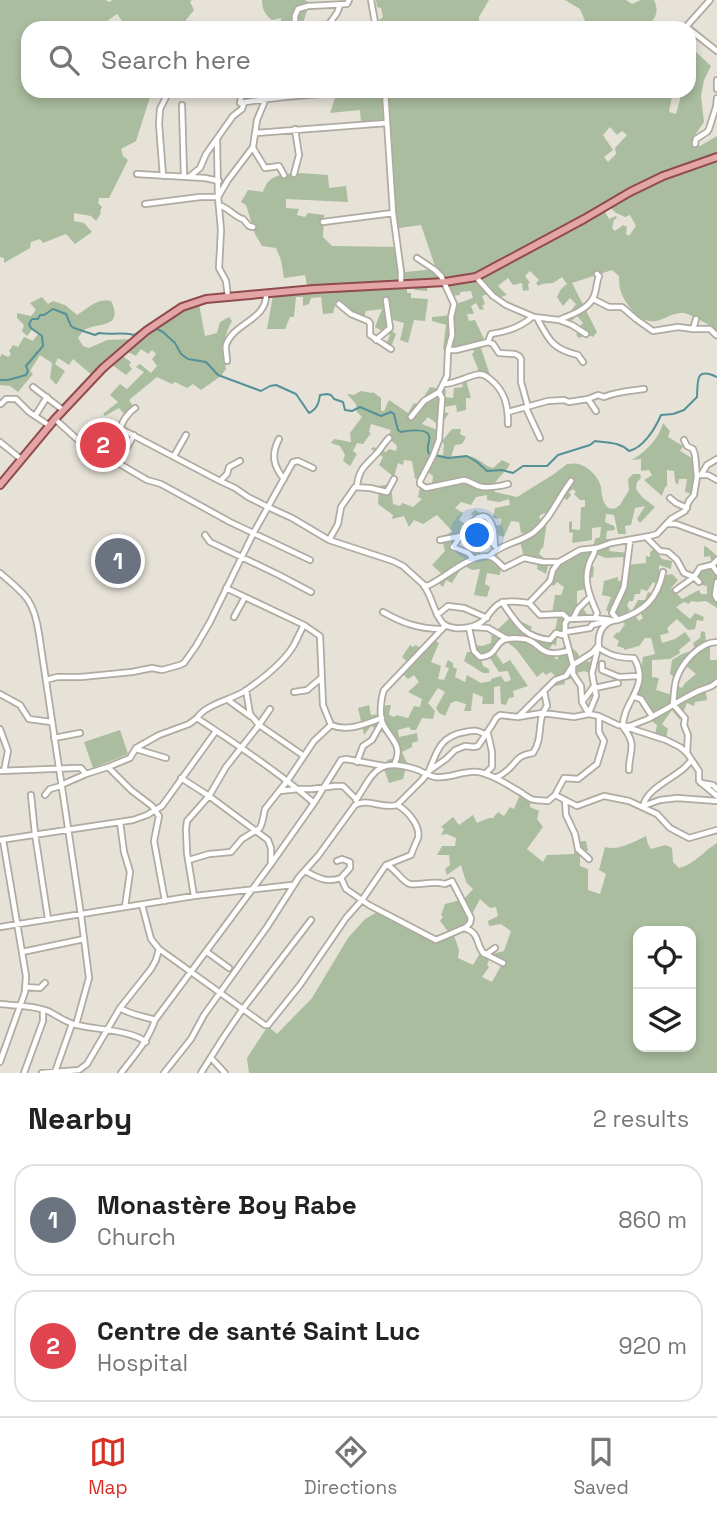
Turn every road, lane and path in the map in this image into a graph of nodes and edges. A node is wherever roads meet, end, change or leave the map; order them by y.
1 (349, 0) edge
2 (371, 0) edge
3 (710, 0) edge
4 (340, 4) junction
5 (295, 21) edge
6 (331, 21) edge
7 (374, 21) edge
8 (693, 21) edge
9 (696, 35) edge
10 (717, 51) edge
11 (717, 79) edge
12 (717, 89) edge
13 (241, 98) edge
14 (278, 98) edge
15 (385, 98) edge
16 (717, 98) edge
17 (266, 99) junction
18 (163, 100) edge
19 (244, 103) junction
20 (181, 105) dead end
21 (387, 123) junction
22 (295, 129) junction
23 (256, 133) junction
24 (217, 139) junction
25 (695, 144) dead end
26 (253, 147) junction
27 (717, 157) edge
28 (137, 174) dead end
29 (294, 174) dead end
30 (284, 175) dead end
31 (163, 176) junction
32 (187, 177) junction
33 (219, 181) junction
34 (218, 197) junction
35 (145, 204) dead end
36 (219, 205) junction
37 (393, 213) junction
38 (323, 222) dead end
39 (253, 227) dead end
40 (417, 258) dead end
41 (597, 274) dead end
42 (476, 277) junction
43 (445, 282) junction
44 (401, 285) junction
45 (266, 293) junction
46 (228, 297) junction
47 (593, 299) junction
48 (386, 300) dead end
49 (339, 304) dead end
50 (534, 317) junction
51 (696, 319) dead end
52 (559, 320) junction
53 (693, 329) junction
54 (586, 334) dead end
55 (452, 335) junction
56 (716, 335) edge
57 (376, 340) junction
58 (488, 342) junction
59 (463, 348) junction
60 (391, 349) dead end
61 (448, 350) junction
62 (227, 361) dead end
63 (583, 362) dead end
64 (443, 384) junction
65 (33, 387) dead end
66 (644, 389) dead end
67 (604, 391) dead end
68 (439, 392) junction
69 (598, 395) junction
70 (47, 397) junction
71 (588, 399) junction
72 (1, 404) edge
73 (527, 407) junction
74 (135, 408) dead end
75 (64, 410) junction
76 (596, 411) dead end
77 (508, 412) junction
78 (36, 416) junction
79 (411, 417) dead end
80 (55, 419) junction
81 (508, 424) dead end
82 (50, 426) junction
83 (134, 435) junction
84 (186, 435) dead end
85 (389, 438) dead end
86 (540, 438) dead end
87 (279, 439) dead end
88 (684, 440) dead end
89 (0, 442) edge
90 (174, 456) junction
91 (717, 459) edge
92 (22, 460) junction
93 (240, 461) dead end
94 (118, 463) junction
95 (313, 468) dead end
96 (699, 476) junction
97 (284, 479) junction
98 (394, 479) dead end
99 (717, 480) edge
100 (220, 481) junction
101 (571, 481) dead end
102 (508, 484) dead end
103 (0, 485) edge
104 (357, 486) junction
105 (670, 498) dead end
106 (268, 507) junction
107 (687, 508) junction
108 (666, 525) junction
109 (254, 532) junction
110 (205, 535) dead end
111 (461, 536) junction
112 (646, 537) junction
113 (717, 538) edge
114 (329, 540) junction
115 (440, 540) dead end
116 (630, 540) junction
117 (495, 548) junction
118 (595, 548) junction
119 (489, 556) junction
120 (242, 558) junction
121 (474, 559) junction
122 (310, 560) dead end
123 (717, 560) edge
124 (559, 562) junction
125 (712, 565) junction
126 (663, 572) dead end
127 (717, 572) edge
128 (0, 573) edge
129 (694, 577) junction
130 (699, 582) dead end
131 (717, 582) edge
132 (424, 585) junction
133 (226, 588) junction
134 (676, 590) dead end
135 (311, 592) dead end
136 (245, 597) junction
137 (590, 597) junction
138 (717, 599) edge
139 (502, 602) junction
140 (529, 603) junction
141 (383, 612) dead end
142 (437, 615) junction
143 (234, 617) dead end
144 (487, 618) junction
145 (595, 618) junction
146 (571, 619) junction
147 (615, 620) junction
148 (304, 625) junction
149 (444, 627) junction
150 (471, 627) junction
151 (565, 632) junction
152 (507, 639) junction
153 (717, 642) edge
154 (598, 645) junction
155 (569, 651) junction
156 (602, 664) dead end
157 (573, 665) junction
158 (639, 676) junction
159 (321, 678) junction
160 (46, 680) junction
161 (717, 682) edge
162 (618, 683) dead end
163 (595, 687) junction
164 (246, 690) junction
165 (544, 691) junction
166 (294, 692) dead end
167 (0, 694) edge
168 (635, 697) junction
169 (228, 700) junction
170 (582, 702) junction
171 (673, 704) junction
172 (270, 709) dead end
173 (541, 713) junction
174 (589, 714) junction
175 (251, 716) junction
176 (599, 716) junction
177 (652, 716) junction
178 (518, 717) junction
179 (197, 718) junction
180 (382, 720) junction
181 (51, 722) junction
182 (259, 725) junction
183 (331, 725) junction
184 (623, 726) junction
185 (0, 729) edge
186 (216, 731) junction
187 (80, 733) dead end
188 (487, 734) junction
189 (54, 738) junction
190 (242, 747) junction
191 (136, 748) junction
192 (687, 753) junction
193 (304, 756) junction
194 (166, 758) dead end
195 (691, 761) junction
196 (357, 762) junction
197 (394, 765) junction
198 (384, 766) junction
199 (108, 767) junction
200 (59, 770) junction
201 (629, 770) dead end
202 (2, 771) edge
203 (427, 773) junction
204 (86, 774) junction
205 (484, 774) junction
206 (181, 778) junction
207 (495, 778) junction
208 (288, 780) junction
209 (701, 782) junction
210 (61, 785) junction
211 (324, 788) junction
212 (298, 789) junction
213 (717, 789) edge
214 (279, 791) junction
215 (45, 795) dead end
216 (555, 795) junction
217 (31, 796) dead end
218 (209, 796) junction
219 (717, 799) edge
220 (565, 800) junction
221 (357, 801) junction
222 (314, 803) junction
223 (397, 805) junction
224 (643, 806) junction
225 (156, 811) junction
226 (120, 822) junction
227 (68, 830) junction
228 (255, 830) junction
229 (717, 830) edge
230 (35, 834) junction
231 (1, 840) edge
232 (589, 859) dead end
233 (189, 860) junction
234 (337, 861) dead end
235 (271, 864) junction
236 (386, 865) junction
237 (305, 871) junction
238 (341, 878) junction
239 (293, 884) junction
240 (251, 889) junction
241 (194, 896) junction
242 (362, 900) junction
243 (165, 901) junction
244 (142, 905) junction
245 (125, 908) junction
246 (81, 915) junction
247 (48, 919) junction
248 (310, 920) dead end
249 (17, 925) junction
250 (0, 927) edge
251 (464, 928) junction
252 (84, 939) junction
253 (495, 948) dead end
254 (159, 949) junction
255 (22, 952) junction
256 (207, 952) junction
257 (484, 954) junction
258 (503, 963) dead end
259 (229, 968) dead end
260 (191, 973) junction
261 (45, 983) dead end
262 (25, 987) junction
263 (219, 992) junction
264 (0, 1004) edge
265 (20, 1006) junction
266 (120, 1008) junction
267 (43, 1010) junction
268 (242, 1010) junction
269 (155, 1020) junction
270 (74, 1025) junction
271 (108, 1031) junction
272 (146, 1042) junction
273 (211, 1058) junction
274 (0, 1062) edge
275 (55, 1072) edge
276 (24, 1073) edge
277 (42, 1073) edge
278 (121, 1073) edge
279 (164, 1073) edge
280 (201, 1073) edge
281 (225, 1073) edge

1 - 4 street
2 - 7 street
3 - 8 street
4 - 5 street
4 - 6 street
9 - 10 street
11 - 12 street
13 - 19 street
14 - 17 street
15 - 21 street
16 - 25 street
17 - 19 street
17 - 23 street
18 - 31 street
19 - 24 street
20 - 32 street
21 - 22 street
21 - 37 street
22 - 23 street
22 - 29 street
23 - 26 street
24 - 32 street
24 - 33 street
26 - 30 street
26 - 34 street
27 - 42 main road
28 - 31 street
31 - 32 street
32 - 33 street
33 - 34 street
34 - 35 street
34 - 36 street
36 - 39 street
36 - 46 street
37 - 38 street
37 - 44 street
40 - 43 street
41 - 47 street
42 - 43 main road
42 - 50 street
43 - 44 main road
43 - 55 street
44 - 45 main road
45 - 46 main road
45 - 62 street
46 - 75 main road
47 - 52 street
47 - 53 street
48 - 57 street
49 - 57 street
50 - 52 street
50 - 58 street
50 - 63 street
51 - 53 street
52 - 54 street
53 - 56 street
55 - 59 street
55 - 61 street
57 - 60 street
58 - 59 street
58 - 73 street
59 - 61 street
61 - 64 street
64 - 68 street
64 - 77 street
65 - 70 street
66 - 69 street
67 - 69 street
68 - 79 street
68 - 102 street
69 - 71 street
70 - 75 street
70 - 78 street
71 - 73 street
71 - 76 street
72 - 78 street
73 - 77 street
73 - 86 street
74 - 83 street
75 - 80 main road
77 - 81 street
78 - 82 street
80 - 82 main road
80 - 94 street
82 - 92 main road
83 - 90 street
83 - 94 street
84 - 90 street
85 - 104 street
87 - 97 street
88 - 96 street
89 - 92 street
90 - 100 street
91 - 96 street
92 - 103 main road
93 - 100 street
94 - 109 street
95 - 97 street
96 - 99 street
96 - 107 street
97 - 106 street
98 - 104 street
100 - 106 street
101 - 117 street
104 - 114 street
105 - 107 street
106 - 109 street
106 - 114 street
107 - 108 street
108 - 112 street
108 - 113 street
109 - 120 street
109 - 122 street
110 - 120 street
111 - 115 street
111 - 117 street
111 - 117 street
111 - 121 street
112 - 116 street
112 - 129 street
114 - 132 street
116 - 118 street
116 - 147 street
117 - 119 street
118 - 124 street
118 - 137 street
119 - 121 street
119 - 124 street
120 - 133 street
120 - 135 street
121 - 132 street
123 - 125 street
124 - 140 street
125 - 127 street
125 - 129 street
126 - 147 street
128 - 160 street
129 - 130 street
129 - 134 street
131 - 138 street
132 - 142 street
133 - 136 street
133 - 160 street
136 - 143 street
136 - 148 street
137 - 145 street
137 - 146 street
139 - 140 street
139 - 144 street
139 - 151 street
140 - 146 street
141 - 149 street
142 - 144 street
142 - 149 street
144 - 150 street
145 - 146 street
145 - 147 street
146 - 151 street
147 - 151 street
147 - 154 street
148 - 159 street
148 - 164 street
149 - 150 street
149 - 180 street
150 - 152 street
150 - 152 street
151 - 155 street
152 - 155 street
153 - 171 street
154 - 157 street
154 - 158 street
154 - 163 street
155 - 157 street
156 - 158 street
157 - 165 street
157 - 170 street
158 - 168 street
159 - 166 street
159 - 183 street
160 - 181 street
161 - 171 street
162 - 163 street
163 - 170 street
163 - 174 street
164 - 169 street
164 - 175 street
165 - 173 street
165 - 178 street
167 - 181 street
168 - 177 street
168 - 184 street
169 - 175 street
169 - 179 street
170 - 174 street
171 - 177 street
171 - 192 street
172 - 182 street
173 - 174 street
173 - 178 street
173 - 207 street
174 - 176 street
175 - 182 street
176 - 184 street
176 - 216 street
177 - 184 street
178 - 188 street
179 - 186 street
179 - 191 street
180 - 183 street
180 - 196 street
180 - 197 street
181 - 189 street
182 - 190 street
182 - 193 street
183 - 193 street
184 - 192 street
184 - 201 street
185 - 202 street
186 - 190 street
186 - 206 street
187 - 189 street
188 - 203 street
188 - 203 street
188 - 205 street
189 - 200 street
190 - 208 street
190 - 218 street
191 - 194 street
191 - 199 street
192 - 195 street
193 - 208 street
195 - 209 street
195 - 224 street
196 - 198 street
196 - 211 street
197 - 198 street
197 - 203 street
198 - 221 street
199 - 204 street
199 - 225 street
200 - 202 street
200 - 204 street
200 - 210 street
203 - 205 street
203 - 223 street
204 - 210 street
205 - 207 street
206 - 218 street
206 - 225 street
207 - 216 street
208 - 212 street
208 - 214 street
209 - 213 street
209 - 219 street
210 - 215 street
210 - 227 street
211 - 212 street
211 - 221 street
211 - 222 street
212 - 214 street
212 - 222 street
214 - 228 street
216 - 220 street
217 - 230 street
218 - 228 street
218 - 233 street
219 - 224 street
220 - 224 street
220 - 232 street
221 - 223 street
221 - 237 street
222 - 235 street
223 - 236 street
224 - 229 street
225 - 226 street
225 - 243 street
226 - 227 street
226 - 245 street
227 - 230 street
227 - 246 street
228 - 233 street
228 - 235 street
230 - 231 street
230 - 247 street
231 - 249 street
233 - 241 street
234 - 238 street
235 - 240 street
236 - 242 street
236 - 251 street
237 - 238 street
237 - 239 street
238 - 242 street
239 - 240 street
239 - 263 street
240 - 241 street
240 - 256 street
241 - 243 street
242 - 251 street
242 - 268 street
243 - 244 street
244 - 245 street
244 - 254 street
245 - 246 street
246 - 247 street
246 - 252 street
247 - 249 street
248 - 268 street
249 - 250 street
249 - 255 street
251 - 257 street
252 - 255 street
252 - 270 street
253 - 257 street
254 - 260 street
254 - 266 street
255 - 262 street
256 - 259 street
256 - 260 street
257 - 258 street
260 - 263 street
260 - 269 street
261 - 262 street
262 - 265 street
263 - 268 street
263 - 279 street
264 - 265 street
265 - 267 street
265 - 274 street
266 - 269 street
266 - 271 street
267 - 270 street
267 - 276 street
268 - 273 street
269 - 272 street
270 - 271 street
270 - 275 street
271 - 272 street
271 - 275 street
272 - 278 street
273 - 280 street
273 - 281 street
275 - 277 street

